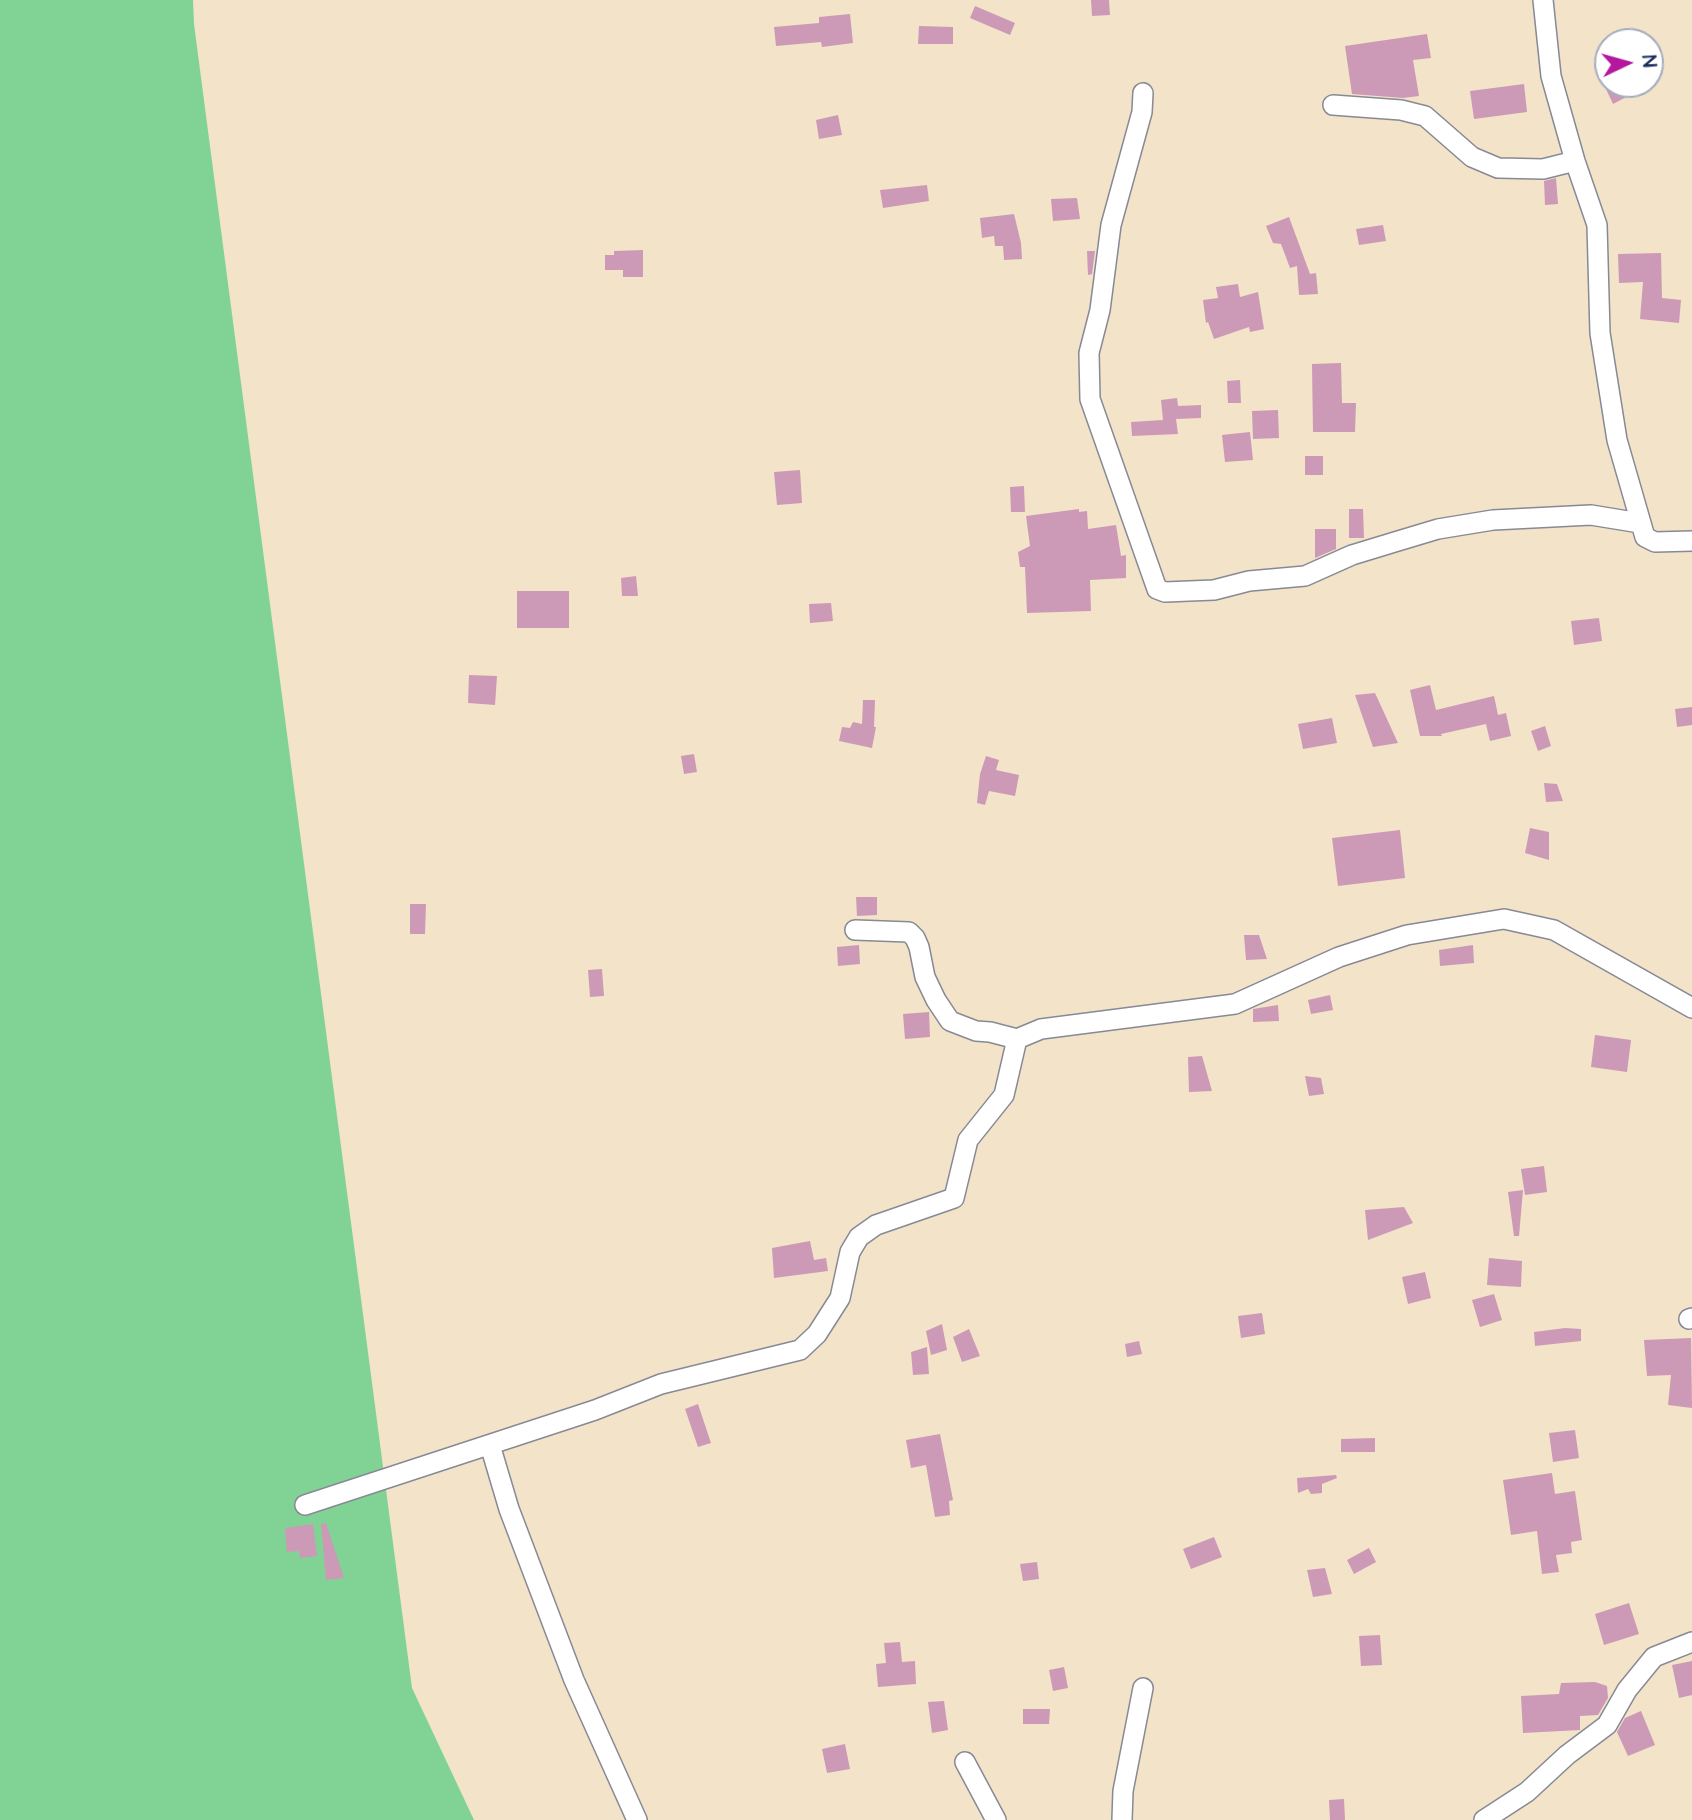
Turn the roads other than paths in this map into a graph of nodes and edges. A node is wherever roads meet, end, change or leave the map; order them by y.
1 (1542, 0) edge
2 (1143, 93) dead end
3 (1333, 105) dead end
4 (1574, 161) junction
5 (1640, 523) junction
6 (1692, 541) edge
7 (855, 930) dead end
8 (1692, 1008) edge
9 (1017, 1039) junction
10 (490, 1445) junction
11 (305, 1505) dead end
12 (1692, 1642) edge
13 (1143, 1688) dead end
14 (965, 1762) dead end
15 (637, 1820) edge
16 (996, 1820) edge
17 (1122, 1820) edge
18 (1484, 1820) edge

1 - 4 street
2 - 5 street
3 - 4 street
4 - 5 street
5 - 6 street
7 - 9 street
8 - 9 street
9 - 10 street
10 - 11 street
10 - 15 street
12 - 18 street
13 - 17 street
14 - 16 street

